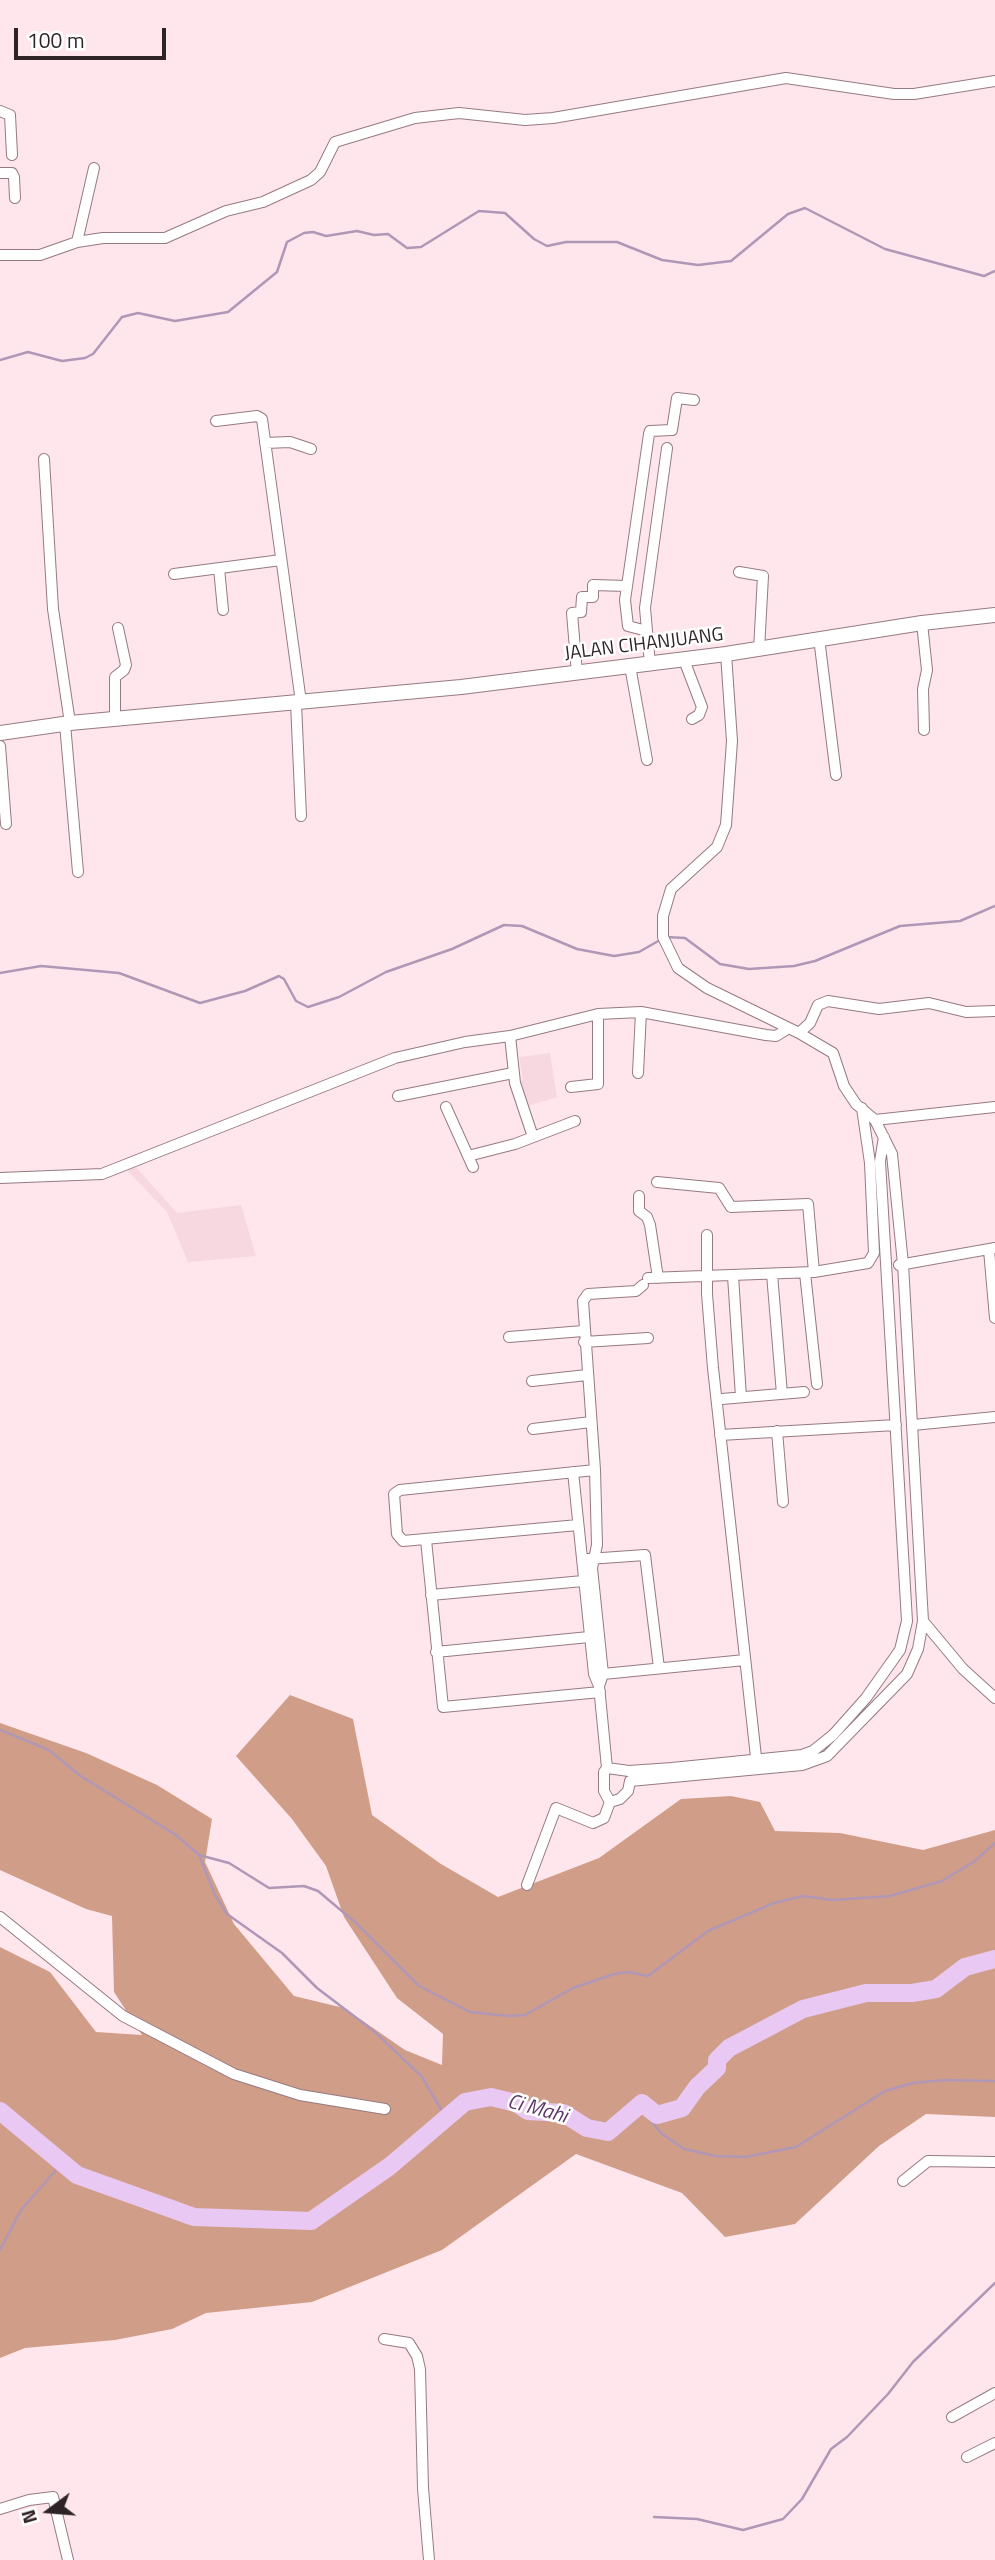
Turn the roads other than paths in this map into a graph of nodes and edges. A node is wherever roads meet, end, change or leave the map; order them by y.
1 (995, 81) edge
2 (0, 111) edge
3 (12, 155) dead end
4 (94, 168) dead end
5 (0, 173) edge
6 (15, 198) dead end
7 (77, 242) junction
8 (0, 255) edge
9 (694, 400) dead end
10 (216, 421) dead end
11 (265, 443) junction
12 (667, 448) dead end
13 (311, 449) dead end
14 (44, 459) dead end
15 (281, 560) junction
16 (219, 568) junction
17 (738, 572) dead end
18 (174, 575) dead end
19 (627, 586) junction
20 (223, 610) dead end
21 (995, 615) edge
22 (922, 623) junction
23 (118, 628) dead end
24 (647, 631) junction
25 (819, 638) junction
26 (759, 650) junction
27 (726, 654) junction
28 (684, 660) junction
29 (650, 664) junction
30 (630, 666) junction
31 (577, 673) junction
32 (298, 702) junction
33 (115, 719) junction
34 (691, 719) dead end
35 (67, 724) junction
36 (924, 730) dead end
37 (0, 733) edge
38 (0, 746) edge
39 (647, 760) dead end
40 (836, 775) dead end
41 (301, 817) dead end
42 (6, 824) dead end
43 (78, 872) dead end
44 (995, 1011) edge
45 (641, 1012) junction
46 (598, 1014) junction
47 (794, 1030) junction
48 (510, 1036) junction
49 (513, 1073) junction
50 (638, 1073) dead end
51 (571, 1087) dead end
52 (398, 1096) dead end
53 (446, 1107) dead end
54 (995, 1107) edge
55 (862, 1108) junction
56 (874, 1120) junction
57 (575, 1121) dead end
58 (533, 1137) junction
59 (884, 1137) junction
60 (0, 1178) edge
61 (657, 1182) dead end
62 (639, 1196) dead end
63 (707, 1235) dead end
64 (992, 1249) edge
65 (886, 1265) junction
66 (903, 1265) junction
67 (810, 1273) junction
68 (772, 1275) junction
69 (733, 1276) junction
70 (708, 1277) junction
71 (650, 1280) junction
72 (995, 1318) edge
73 (584, 1336) junction
74 (509, 1337) dead end
75 (648, 1338) dead end
76 (587, 1375) junction
77 (531, 1381) dead end
78 (817, 1384) dead end
79 (804, 1392) dead end
80 (782, 1394) junction
81 (741, 1397) junction
82 (722, 1399) dead end
83 (995, 1417) edge
84 (591, 1422) junction
85 (896, 1425) junction
86 (913, 1426) junction
87 (533, 1429) dead end
88 (777, 1431) junction
89 (720, 1435) junction
90 (595, 1470) junction
91 (573, 1472) junction
92 (783, 1502) dead end
93 (578, 1525) junction
94 (426, 1540) junction
95 (587, 1559) junction
96 (583, 1581) junction
97 (430, 1595) junction
98 (923, 1621) junction
99 (589, 1637) junction
100 (436, 1652) junction
101 (745, 1660) junction
102 (659, 1668) junction
103 (603, 1674) junction
104 (600, 1689) junction
105 (995, 1698) edge
106 (824, 1751) junction
107 (757, 1764) junction
108 (607, 1768) junction
109 (630, 1776) junction
110 (610, 1802) junction
111 (527, 1885) dead end
112 (0, 1917) edge
113 (385, 2109) dead end
114 (995, 2162) edge
115 (902, 2182) dead end
116 (384, 2339) dead end
117 (993, 2399) edge
118 (951, 2417) dead end
119 (995, 2443) edge
120 (967, 2457) dead end
121 (0, 2509) edge
122 (68, 2560) edge
123 (429, 2560) edge

1 - 7 street
2 - 3 street
4 - 7 street
5 - 6 street
7 - 8 street
9 - 19 street
10 - 11 street
11 - 13 street
11 - 15 street
12 - 24 street
14 - 35 street
15 - 16 street
15 - 32 street
16 - 18 street
16 - 20 street
17 - 26 street
19 - 24 street
19 - 31 street
21 - 22 main road, JALAN CIHANJUANG
22 - 25 main road, JALAN CIHANJUANG
22 - 36 street
23 - 33 street
24 - 29 street
25 - 26 main road, JALAN CIHANJUANG
25 - 40 street
26 - 27 main road, JALAN CIHANJUANG
27 - 28 main road, JALAN CIHANJUANG
27 - 47 street
28 - 29 main road, JALAN CIHANJUANG
28 - 34 street
29 - 30 main road, JALAN CIHANJUANG
30 - 31 main road, JALAN CIHANJUANG
30 - 39 street
31 - 32 main road, JALAN CIHANJUANG
32 - 33 main road, JALAN CIHANJUANG
32 - 41 street
33 - 35 main road, JALAN CIHANJUANG
35 - 37 main road, JALAN CIHANJUANG
35 - 43 street
38 - 42 street
44 - 47 street
45 - 46 street
45 - 47 street
45 - 50 street
46 - 48 street
46 - 51 street
47 - 55 street
48 - 49 street
48 - 60 street
49 - 52 street
49 - 58 street
53 - 58 street
54 - 56 street
55 - 56 street
55 - 67 street
56 - 59 street
57 - 58 street
59 - 65 street
59 - 66 street
61 - 67 street
62 - 71 street
63 - 70 street
64 - 66 street
64 - 72 street
65 - 66 street
65 - 85 street
66 - 86 street
67 - 68 street
67 - 78 street
68 - 69 street
68 - 80 street
69 - 70 street
69 - 81 street
70 - 71 street
70 - 89 street
71 - 73 street
73 - 74 street
73 - 75 street
73 - 76 street
76 - 77 street
76 - 84 street
79 - 80 street
80 - 81 street
81 - 82 street
83 - 86 street
84 - 87 street
84 - 90 street
85 - 86 street
85 - 88 street
85 - 106 street
86 - 98 street
88 - 89 street
88 - 92 street
89 - 101 street
90 - 91 street
90 - 95 street
91 - 93 street
91 - 94 street
93 - 94 street
93 - 95 street
94 - 97 street
95 - 96 street
95 - 102 street
95 - 103 street
96 - 97 street
96 - 99 street
97 - 100 street
98 - 105 street
98 - 106 street
99 - 100 street
99 - 104 street
100 - 104 street
101 - 102 street
101 - 107 street
102 - 103 street
103 - 104 street
104 - 108 street
106 - 107 street
107 - 109 street
108 - 109 street
108 - 110 street
109 - 110 street
110 - 111 street
112 - 113 street
114 - 115 street
116 - 123 street
117 - 118 street
119 - 120 street
121 - 122 street

